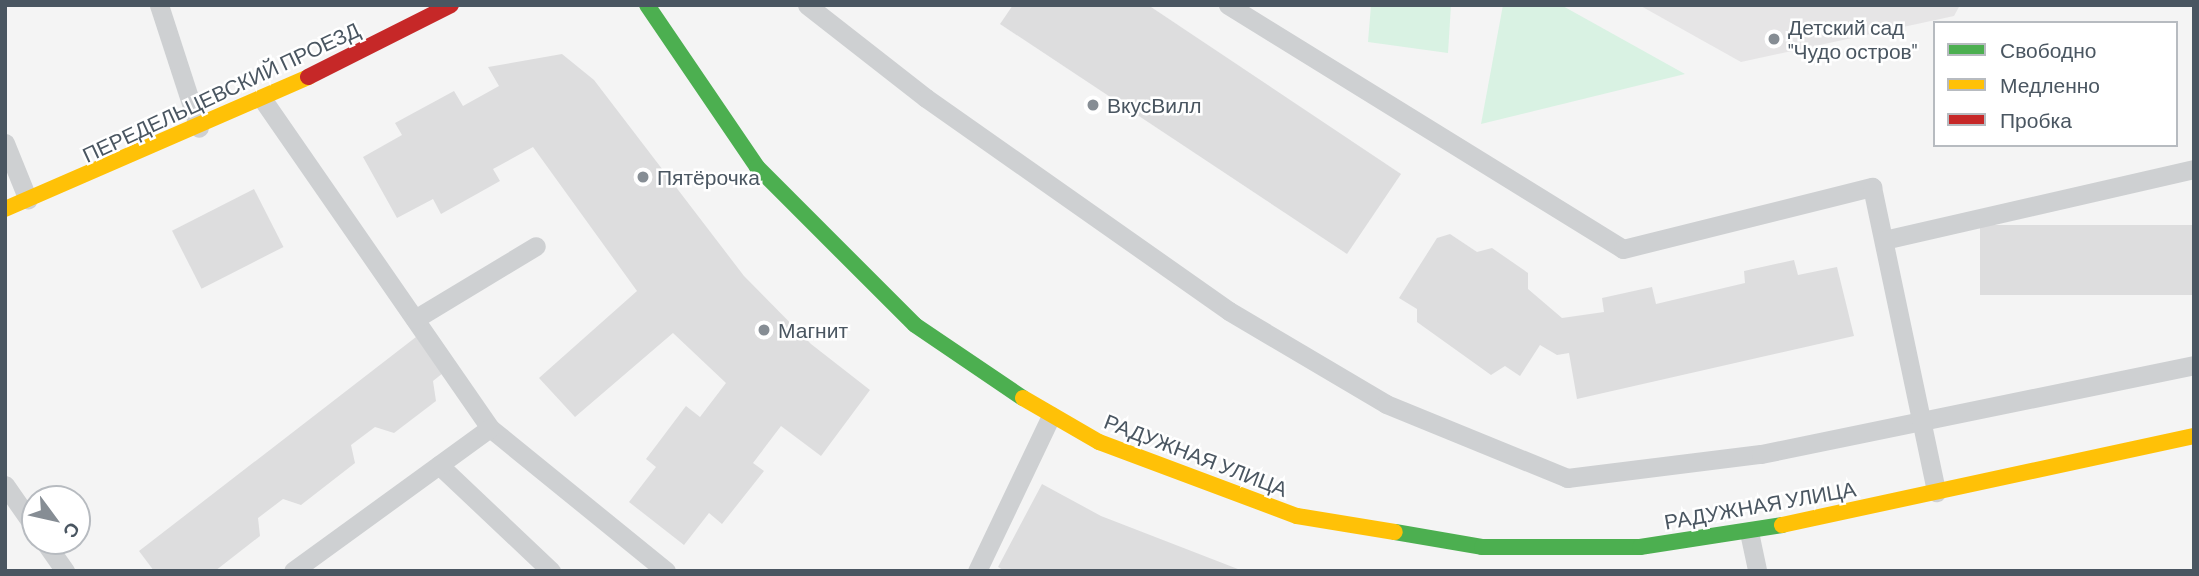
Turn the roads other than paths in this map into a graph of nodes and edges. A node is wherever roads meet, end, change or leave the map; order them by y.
1 (159, 5) edge
2 (451, 5) edge
3 (647, 5) edge
4 (807, 5) edge
5 (1228, 5) edge
6 (263, 100) junction
7 (199, 128) junction
8 (5, 143) edge
9 (2194, 169) edge
10 (28, 200) junction
11 (5, 209) edge
12 (1884, 240) junction
13 (536, 246) dead end
14 (415, 320) junction
15 (2194, 365) edge
16 (1051, 415) junction
17 (1922, 420) junction
18 (490, 428) junction
19 (2194, 436) edge
20 (439, 465) junction
21 (5, 485) edge
22 (1936, 492) junction
23 (21, 508) edge
24 (1749, 532) junction
25 (54, 555) edge
26 (65, 571) edge
27 (293, 571) edge
28 (551, 571) edge
29 (666, 571) edge
30 (977, 571) edge
31 (1757, 571) edge

1 - 7 lane
2 - 6 street, ПЕРЕДЕЛЬЦЕВСКИЙ ПРОЕЗД
3 - 16 street, РАДУЖНАЯ УЛИЦА
4 - 17 lane
5 - 12 lane
6 - 7 street, ПЕРЕДЕЛЬЦЕВСКИЙ ПРОЕЗД
6 - 14 lane
7 - 10 street, ПЕРЕДЕЛЬЦЕВСКИЙ ПРОЕЗД
8 - 10 lane
9 - 12 lane
10 - 11 street, ПЕРЕДЕЛЬЦЕВСКИЙ ПРОЕЗД
12 - 17 lane
13 - 14 lane
14 - 18 lane
15 - 17 lane
16 - 24 street, РАДУЖНАЯ УЛИЦА
16 - 30 lane
17 - 22 lane
18 - 20 lane
18 - 29 lane
19 - 22 street, РАДУЖНАЯ УЛИЦА
20 - 27 lane
20 - 28 lane
21 - 23 lane
22 - 24 street, РАДУЖНАЯ УЛИЦА
24 - 31 lane
25 - 26 lane

